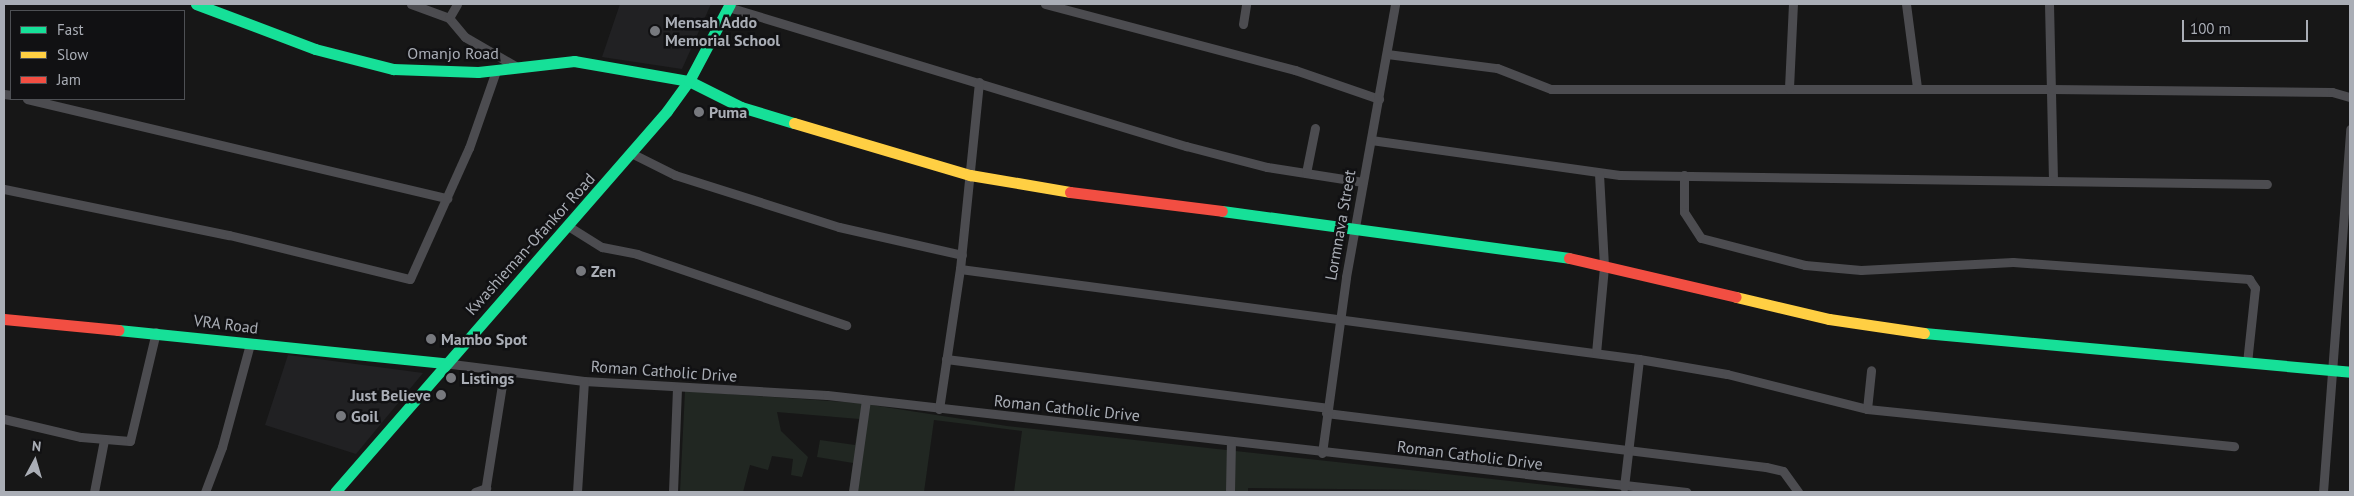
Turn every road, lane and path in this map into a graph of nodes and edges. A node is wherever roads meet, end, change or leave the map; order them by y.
1 (197, 4) edge
2 (411, 4) edge
3 (457, 4) edge
4 (1045, 4) edge
5 (1246, 4) edge
6 (1395, 4) edge
7 (1793, 4) edge
8 (1906, 4) edge
9 (2049, 4) edge
10 (729, 5) edge
11 (449, 18) junction
12 (1243, 24) dead end
13 (1388, 54) junction
14 (517, 67) junction
15 (496, 71) junction
16 (689, 81) junction
17 (979, 82) junction
18 (1789, 88) junction
19 (1917, 88) junction
20 (2051, 89) junction
21 (2350, 97) edge
22 (1379, 99) junction
23 (32, 100) edge
24 (1315, 128) dead end
25 (2350, 128) edge
26 (1371, 140) junction
27 (633, 154) junction
28 (1306, 173) junction
29 (1599, 173) junction
30 (970, 175) junction
31 (1684, 175) junction
32 (2053, 179) junction
33 (1363, 182) junction
34 (2267, 184) dead end
35 (4, 189) edge
36 (448, 198) junction
37 (568, 226) junction
38 (1354, 232) junction
39 (962, 255) junction
40 (1604, 266) junction
41 (960, 269) junction
42 (4, 319) edge
43 (1338, 322) junction
44 (846, 325) dead end
45 (156, 332) junction
46 (250, 344) junction
47 (1596, 353) junction
48 (1639, 358) junction
49 (946, 359) junction
50 (444, 363) junction
51 (2247, 363) junction
52 (1871, 370) dead end
53 (2332, 371) junction
54 (504, 372) junction
55 (2350, 372) edge
56 (584, 381) junction
57 (677, 388) junction
58 (866, 400) junction
59 (940, 409) junction
60 (1326, 410) junction
61 (1867, 410) junction
62 (4, 419) edge
63 (104, 440) junction
64 (1230, 442) junction
65 (2234, 446) dead end
66 (1629, 452) junction
67 (1322, 453) junction
68 (1624, 487) junction
69 (486, 490) edge
70 (94, 492) edge
71 (204, 492) edge
72 (335, 492) edge
73 (474, 492) edge
74 (577, 492) edge
75 (673, 492) edge
76 (853, 492) edge
77 (1230, 492) edge
78 (1687, 492) edge
79 (1798, 492) edge
80 (2323, 492) edge

1 - 15 street, Omanjo Road
2 - 11 street
3 - 11 street
4 - 22 street
5 - 12 street
6 - 13 street, Lormnava Street
7 - 18 street
8 - 19 street
9 - 20 street
10 - 16 street, Kwashieman-Ofankor Road
10 - 17 street
11 - 14 street
13 - 18 street
13 - 22 street, Lormnava Street
14 - 15 street, Omanjo Road
14 - 16 street, Omanjo Road
15 - 36 street
16 - 27 street, Kwashieman-Ofankor Road
16 - 30 street, Omanjo Road
17 - 28 street
17 - 30 street
18 - 19 street
19 - 20 street
20 - 21 street
20 - 32 street
22 - 26 street, Lormnava Street
23 - 36 street
24 - 28 street
25 - 53 street
26 - 29 street
26 - 33 street, Lormnava Street
27 - 37 street, Kwashieman-Ofankor Road
27 - 39 street
28 - 33 street
29 - 31 street
29 - 40 street
30 - 38 street, Omanjo Road
30 - 39 street
31 - 32 street
31 - 51 street
32 - 34 street
33 - 38 street, Lormnava Street
35 - 36 street
37 - 44 street
37 - 50 street, Kwashieman-Ofankor Road
38 - 40 street, Omanjo Road
38 - 43 street, Lormnava Street
39 - 41 street
40 - 47 street
40 - 51 street, Omanjo Road
41 - 43 street
41 - 49 street
42 - 45 street, VRA Road
43 - 47 street
43 - 60 street, Lormnava Street
45 - 46 street, VRA Road
45 - 63 street
46 - 50 street, VRA Road
46 - 71 street
47 - 48 street
48 - 61 street
48 - 66 street
49 - 59 street
49 - 60 street
50 - 54 street, Roman Catholic Drive
50 - 72 street, Kwashieman-Ofankor Road
51 - 53 street, Omanjo Road
52 - 61 street
53 - 55 street, Omanjo Road
53 - 80 street
54 - 56 street, Roman Catholic Drive
54 - 69 street
56 - 57 street, Roman Catholic Drive
56 - 74 street
57 - 58 street, Roman Catholic Drive
57 - 75 street
58 - 59 street, Roman Catholic Drive
58 - 76 street
59 - 64 street, Roman Catholic Drive
60 - 66 street
60 - 67 street, Lormnava Street
61 - 65 street
62 - 63 street
63 - 70 street
64 - 67 street, Roman Catholic Drive
64 - 77 street
66 - 68 street
66 - 79 street
67 - 68 street, Roman Catholic Drive
68 - 78 street, Roman Catholic Drive
69 - 73 street

